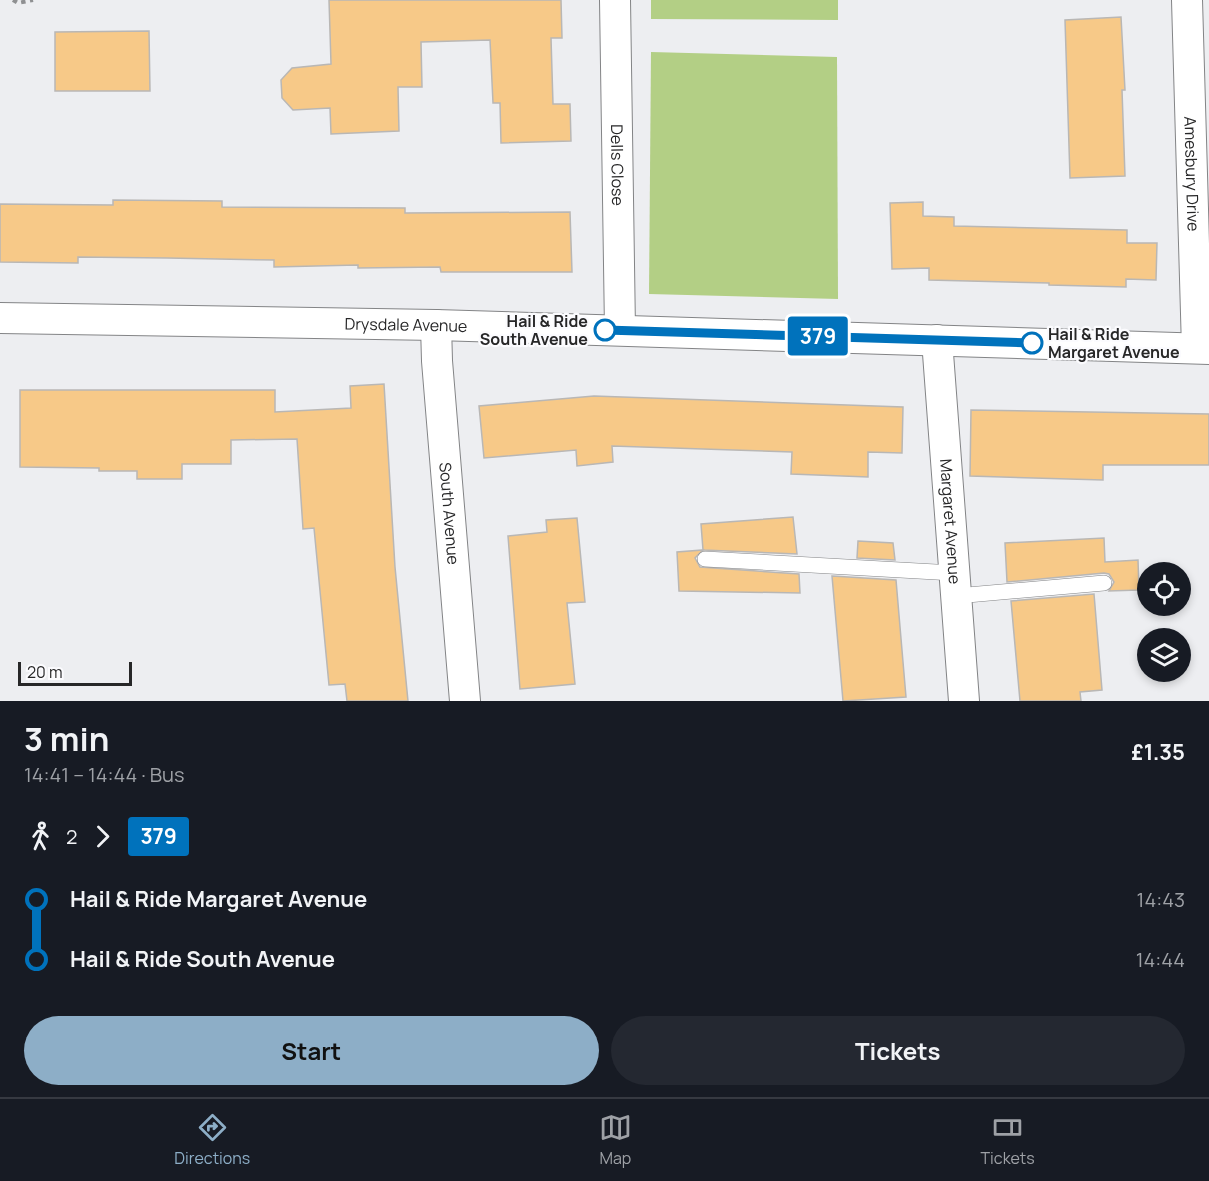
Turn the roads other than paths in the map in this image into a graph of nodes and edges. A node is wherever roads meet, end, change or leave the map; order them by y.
1 (615, 0) edge
2 (1188, 0) edge
3 (1201, 168) edge
4 (0, 318) edge
5 (436, 325) junction
6 (620, 330) junction
7 (938, 340) junction
8 (1203, 349) edge
9 (705, 559) dead end
10 (1104, 583) dead end
11 (955, 584) junction
12 (465, 701) edge
13 (964, 701) edge

1 - 6 street, Dells Close
2 - 3 street, Amesbury Drive
3 - 8 street, Amesbury Drive
4 - 5 street, Drysdale Avenue
5 - 6 street, Drysdale Avenue
5 - 12 street, South Avenue
6 - 7 street, Drysdale Avenue
7 - 8 street, Drysdale Avenue
7 - 11 street, Margaret Avenue
9 - 11 lane
10 - 11 lane
11 - 13 street, Margaret Avenue

